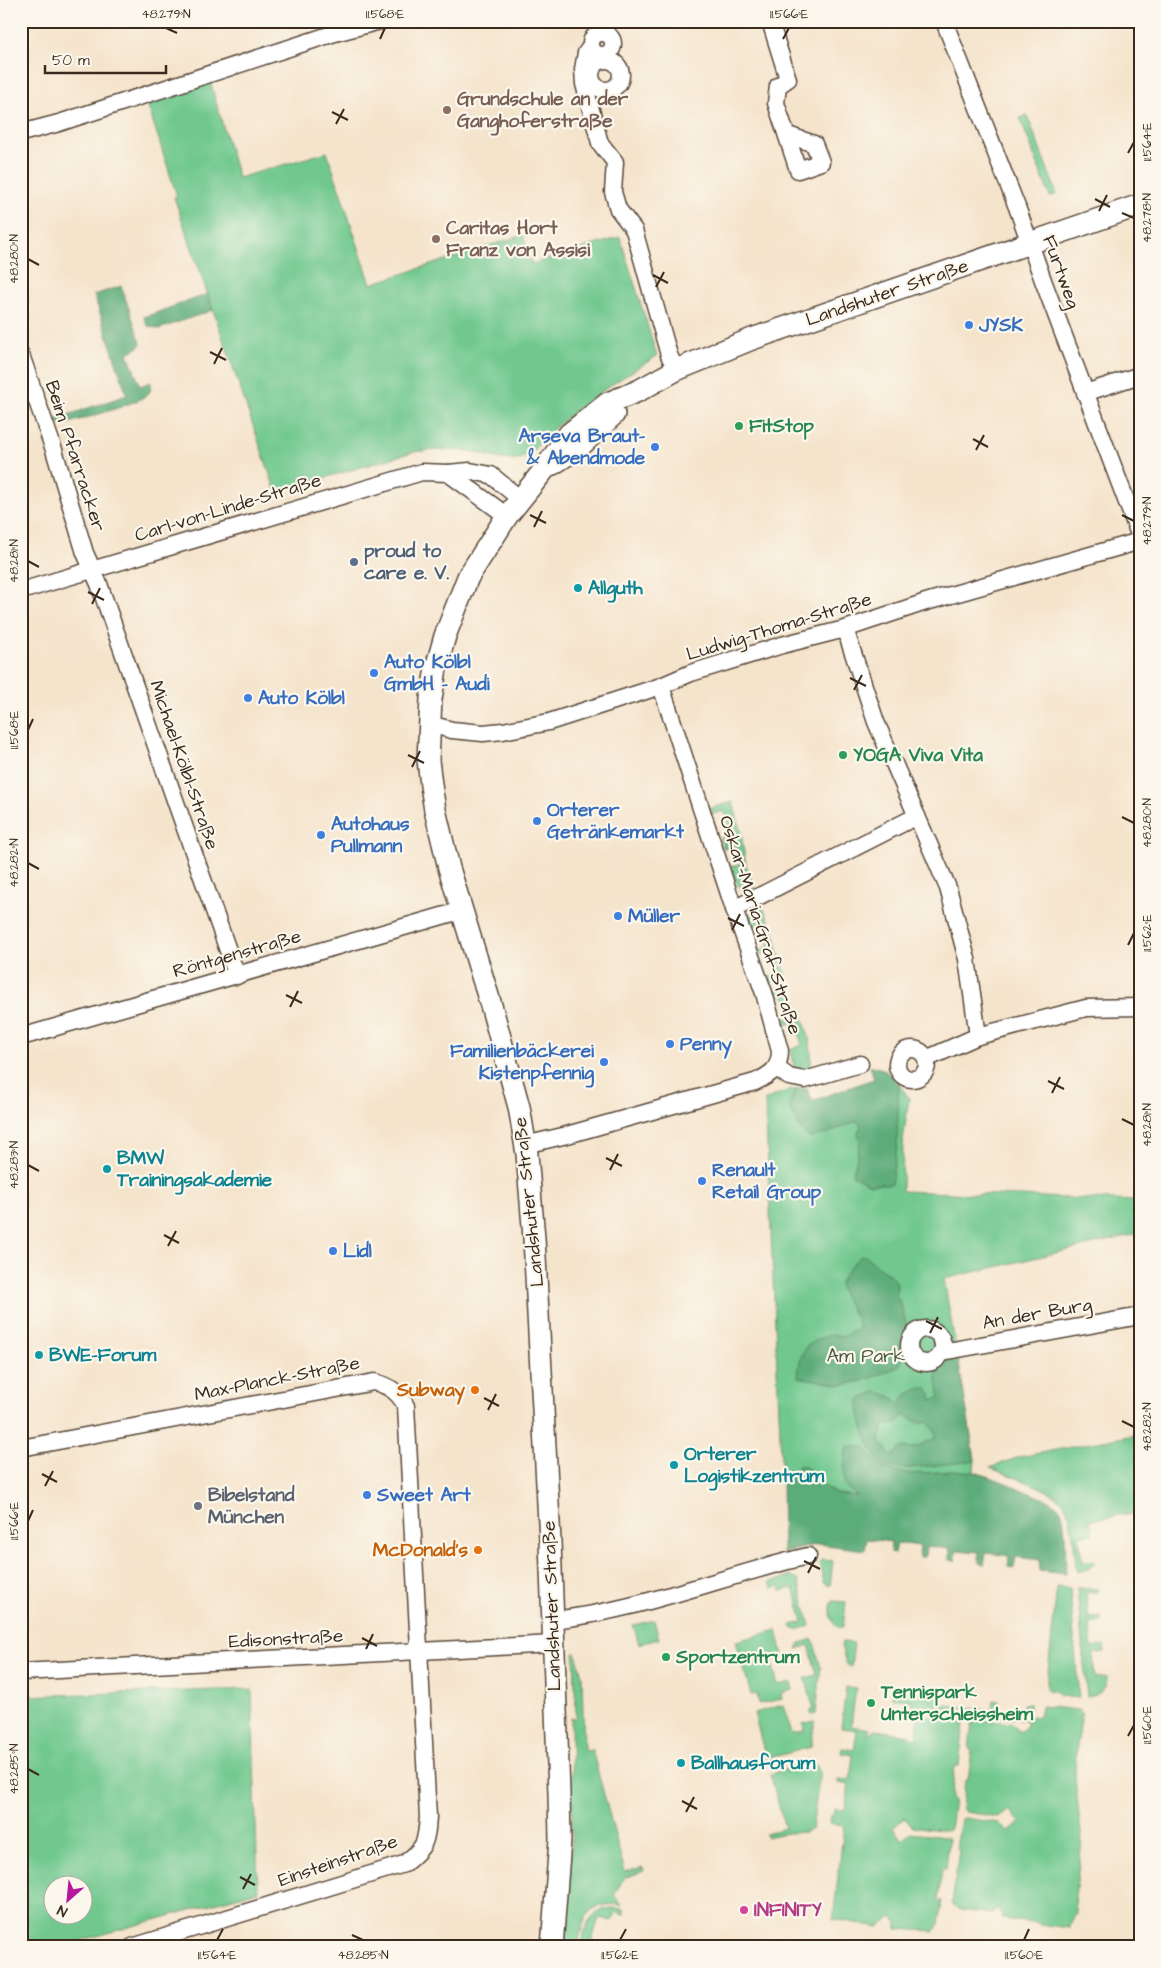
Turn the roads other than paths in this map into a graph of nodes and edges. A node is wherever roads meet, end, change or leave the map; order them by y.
1 (380, 21) edge
2 (770, 21) edge
3 (944, 21) edge
4 (603, 27) edge
5 (600, 54) junction
6 (588, 82) junction
7 (21, 133) edge
8 (788, 135) dead end
9 (1140, 205) edge
10 (1030, 244) junction
11 (21, 355) edge
12 (676, 370) junction
13 (1140, 375) edge
14 (1085, 393) junction
15 (448, 473) junction
16 (519, 498) junction
17 (507, 516) junction
18 (1140, 537) edge
19 (1140, 541) edge
20 (93, 569) junction
21 (21, 591) edge
22 (845, 629) junction
23 (661, 686) junction
24 (429, 724) junction
25 (917, 816) junction
26 (734, 909) junction
27 (463, 910) junction
28 (237, 976) junction
29 (1140, 1007) edge
30 (978, 1036) junction
31 (21, 1037) edge
32 (926, 1059) dead end
33 (860, 1064) dead end
34 (777, 1068) junction
35 (525, 1145) junction
36 (1140, 1316) edge
37 (942, 1352) dead end
38 (21, 1448) edge
39 (808, 1556) dead end
40 (552, 1620) junction
41 (553, 1644) junction
42 (420, 1653) junction
43 (21, 1672) edge
44 (132, 1947) edge
45 (552, 1947) edge

1 - 7 street
2 - 8 street
3 - 10 street, Furtweg
4 - 5 street
5 - 6 street
5 - 6 street
6 - 12 street
9 - 10 main road, Landshuter Straße
10 - 12 main road, Landshuter Straße
10 - 14 street, Furtweg
11 - 20 street, Beim Pfarracker
12 - 16 main road, Landshuter Straße
13 - 14 street
14 - 18 street, Furtweg
15 - 16 street, Carl-von-Linde-Straße
15 - 17 street
15 - 20 street, Carl-von-Linde-Straße
16 - 17 main road, Landshuter Straße
17 - 24 main road, Landshuter Straße
19 - 22 street, Ludwig-Thoma-Straße
20 - 21 street, Carl-von-Linde-Straße
20 - 28 street, Michael-Kölbl-Straße
22 - 23 street, Ludwig-Thoma-Straße
22 - 25 street
23 - 24 street, Ludwig-Thoma-Straße
23 - 26 street, Oskar-Maria-Graf-Straße
24 - 27 main road, Landshuter Straße
25 - 26 street
25 - 30 street
26 - 34 street, Oskar-Maria-Graf-Straße
27 - 28 street, Röntgenstraße
27 - 35 main road, Landshuter Straße
28 - 31 street, Röntgenstraße
29 - 30 street
30 - 32 street
33 - 34 street
34 - 35 street
35 - 40 main road, Landshuter Straße
36 - 37 street, An der Burg
38 - 42 street, Max-Planck-Straße
39 - 40 street
40 - 41 main road, Landshuter Straße
41 - 42 street, Edisonstraße
41 - 45 main road, Landshuter Straße
42 - 43 street, Edisonstraße
42 - 44 street, Einsteinstraße

